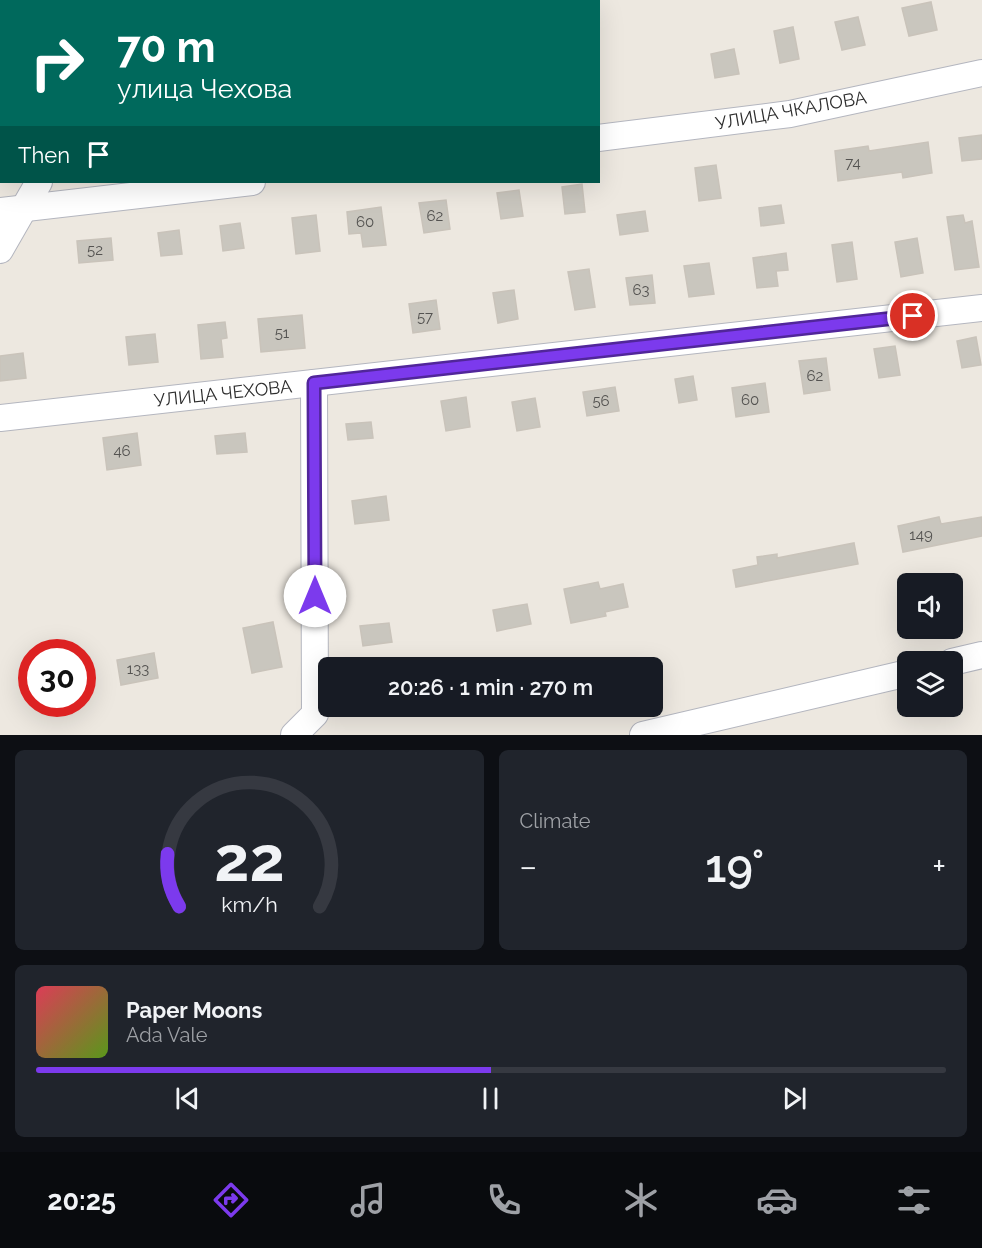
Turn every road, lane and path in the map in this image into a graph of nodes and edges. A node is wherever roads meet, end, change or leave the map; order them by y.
1 (982, 73) edge
2 (600, 138) edge
3 (38, 183) edge
4 (244, 183) edge
5 (10, 211) edge
6 (0, 250) edge
7 (982, 308) edge
8 (314, 383) junction
9 (0, 418) edge
10 (982, 656) edge
11 (963, 660) edge
12 (897, 676) edge
13 (294, 735) edge
14 (642, 735) edge

1 - 2 street, УЛИЦА ЧКАЛОВА
3 - 5 street
4 - 5 street
5 - 6 street
7 - 8 street, УЛИЦА ЧЕХОВА
8 - 9 street, УЛИЦА ЧЕХОВА
8 - 13 street
10 - 11 street
12 - 14 street

